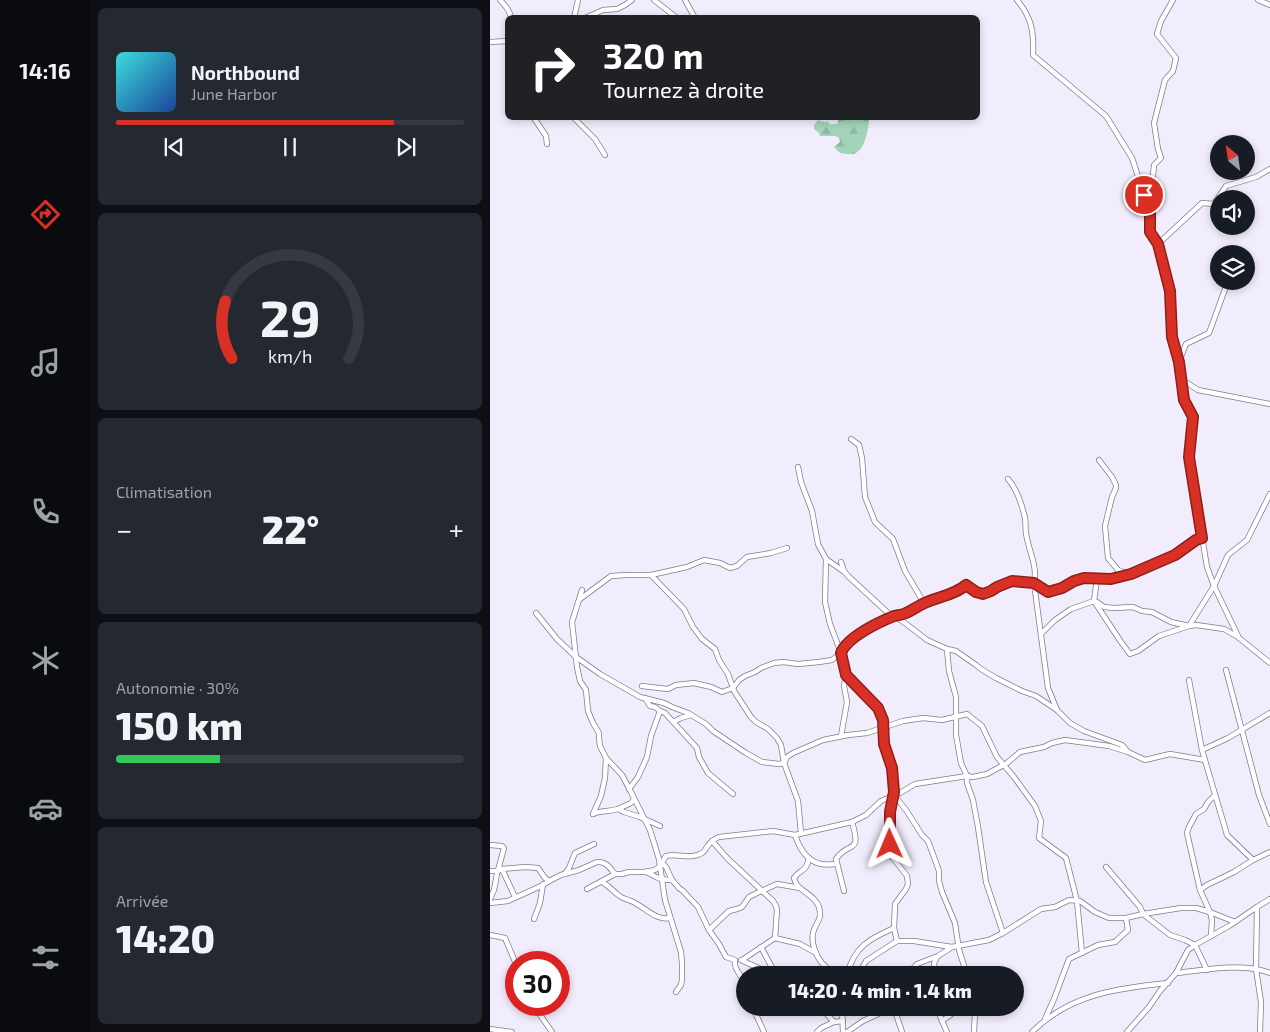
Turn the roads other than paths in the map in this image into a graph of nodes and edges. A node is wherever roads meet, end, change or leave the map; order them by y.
1 (578, 0) edge
2 (632, 0) edge
3 (654, 0) edge
4 (685, 0) edge
5 (1017, 0) edge
6 (1174, 0) edge
7 (1258, 0) edge
8 (502, 1) edge
9 (1270, 3) edge
10 (510, 15) edge
11 (575, 15) edge
12 (592, 15) edge
13 (673, 15) edge
14 (692, 15) edge
15 (505, 41) edge
16 (490, 42) edge
17 (535, 120) edge
18 (576, 120) edge
19 (547, 144) dead end
20 (604, 155) dead end
21 (1270, 168) edge
22 (1150, 213) junction
23 (1158, 244) junction
24 (1225, 290) edge
25 (1179, 362) junction
26 (1181, 379) junction
27 (1270, 404) edge
28 (851, 439) dead end
29 (1099, 460) dead end
30 (798, 467) dead end
31 (1008, 479) dead end
32 (1270, 494) edge
33 (1202, 538) junction
34 (787, 548) dead end
35 (826, 559) junction
36 (841, 562) dead end
37 (844, 571) junction
38 (1131, 574) junction
39 (651, 575) junction
40 (1097, 579) junction
41 (1034, 583) junction
42 (1214, 586) junction
43 (582, 590) dead end
44 (579, 600) junction
45 (1094, 601) junction
46 (924, 603) junction
47 (536, 613) dead end
48 (894, 616) junction
49 (1190, 626) junction
50 (1041, 634) junction
51 (1240, 638) junction
52 (947, 649) junction
53 (841, 653) junction
54 (576, 657) junction
55 (1270, 662) edge
56 (1226, 670) dead end
57 (846, 675) junction
58 (1188, 680) dead end
59 (642, 686) dead end
60 (733, 688) junction
61 (645, 698) junction
62 (1057, 710) junction
63 (660, 711) junction
64 (1270, 713) edge
65 (691, 715) junction
66 (956, 716) junction
67 (673, 722) junction
68 (884, 728) junction
69 (1242, 729) junction
70 (841, 736) junction
71 (1202, 750) junction
72 (1128, 752) junction
73 (606, 758) junction
74 (1205, 760) junction
75 (784, 762) junction
76 (1003, 765) junction
77 (967, 776) junction
78 (629, 789) junction
79 (732, 794) dead end
80 (894, 795) junction
81 (1215, 795) junction
82 (634, 799) junction
83 (618, 809) junction
84 (644, 819) junction
85 (852, 822) junction
86 (1270, 824) edge
87 (660, 826) dead end
88 (801, 833) junction
89 (795, 835) junction
90 (712, 841) junction
91 (594, 844) dead end
92 (490, 845) edge
93 (1270, 852) edge
94 (810, 858) junction
95 (1252, 860) junction
96 (837, 864) junction
97 (660, 866) junction
98 (1106, 867) dead end
99 (500, 870) junction
100 (490, 871) edge
101 (644, 872) junction
102 (565, 873) junction
103 (615, 874) junction
104 (543, 875) junction
105 (662, 879) junction
106 (672, 880) junction
107 (549, 881) junction
108 (602, 882) junction
109 (543, 885) junction
110 (800, 888) junction
111 (587, 889) dead end
112 (1200, 890) junction
113 (762, 891) junction
114 (844, 891) dead end
115 (515, 898) junction
116 (490, 899) edge
117 (1270, 899) edge
118 (1077, 901) junction
119 (490, 902) edge
120 (1257, 907) junction
121 (1210, 912) junction
122 (1143, 914) junction
123 (534, 918) dead end
124 (670, 918) junction
125 (1126, 918) junction
126 (1235, 922) junction
127 (894, 928) junction
128 (709, 930) junction
129 (1003, 933) junction
130 (490, 935) edge
131 (1211, 936) junction
132 (775, 938) junction
133 (897, 941) junction
134 (1195, 945) junction
135 (958, 946) junction
136 (762, 947) junction
137 (952, 947) junction
138 (510, 951) edge
139 (816, 953) junction
140 (1082, 953) junction
141 (938, 956) junction
142 (735, 960) junction
143 (742, 960) junction
144 (755, 966) edge
145 (771, 966) edge
146 (825, 966) edge
147 (850, 966) edge
148 (863, 966) edge
149 (915, 966) edge
150 (934, 966) edge
151 (964, 966) edge
152 (736, 969) edge
153 (1256, 969) junction
154 (1207, 970) junction
155 (1176, 973) junction
156 (1270, 973) edge
157 (1168, 983) junction
158 (676, 992) dead end
159 (541, 1016) edge
160 (757, 1016) edge
161 (828, 1016) edge
162 (843, 1016) edge
163 (874, 1016) edge
164 (895, 1016) edge
165 (940, 1016) edge
166 (949, 1016) edge
167 (975, 1016) edge
168 (1045, 1020) junction
169 (843, 1021) junction
170 (942, 1021) junction
171 (834, 1022) junction
172 (490, 1029) edge
173 (1035, 1031) edge
174 (512, 1032) edge
175 (552, 1032) edge
176 (764, 1032) edge
177 (817, 1032) edge
178 (845, 1032) edge
179 (902, 1032) edge
180 (947, 1032) edge
181 (974, 1032) edge
182 (1127, 1032) edge
183 (1260, 1032) edge

1 - 11 street
2 - 12 street
3 - 13 street
4 - 14 street
5 - 22 street
6 - 22 street
7 - 9 street
8 - 10 street
15 - 16 street
17 - 19 street
18 - 20 street
21 - 23 street
22 - 23 street
23 - 25 street
24 - 25 street
25 - 26 street
26 - 27 street
26 - 33 street
28 - 46 street
29 - 38 street
30 - 35 street
31 - 41 street
32 - 42 street
33 - 38 street
33 - 42 street
34 - 39 street
35 - 37 street
35 - 53 street
36 - 37 street
37 - 48 street
38 - 40 street
39 - 44 street
39 - 60 street
40 - 41 street
40 - 45 street
41 - 46 street
41 - 50 street
42 - 49 street
42 - 51 street
43 - 44 street
44 - 54 street
45 - 49 street
45 - 49 street
45 - 50 street
46 - 48 street
47 - 54 street
48 - 52 street
48 - 53 street
49 - 51 street
50 - 62 street
51 - 55 street
52 - 62 street
52 - 66 street
53 - 57 street
53 - 60 street
54 - 61 street
54 - 73 street
56 - 69 street
57 - 68 street
57 - 70 street
58 - 71 street
59 - 60 street
60 - 75 street
61 - 63 street
61 - 65 street
62 - 72 street
63 - 67 street
63 - 78 street
64 - 69 street
65 - 67 street
65 - 75 street
66 - 68 street
66 - 76 street
66 - 77 street
67 - 79 street
68 - 70 street
68 - 80 street
69 - 71 street
69 - 86 street
70 - 75 street
71 - 74 street
72 - 74 street
72 - 76 street
73 - 78 street
73 - 83 street
74 - 81 street
75 - 88 street
76 - 77 street
76 - 118 street
77 - 80 street
77 - 129 street
78 - 82 street
80 - 85 street
80 - 127 street
80 - 135 street
81 - 95 street
81 - 112 street
82 - 83 street
82 - 84 street
83 - 84 street
84 - 87 street
84 - 97 street
85 - 88 street
85 - 96 street
88 - 89 street
89 - 90 street
89 - 94 street
90 - 97 street
90 - 113 street
91 - 102 street
92 - 99 street
93 - 95 street
94 - 96 street
94 - 110 street
95 - 112 street
96 - 114 street
97 - 101 street
97 - 105 street
97 - 106 street
98 - 122 street
99 - 100 street
99 - 104 street
99 - 115 street
99 - 116 street
101 - 103 street
101 - 105 street
102 - 103 street
102 - 107 street
103 - 108 street
104 - 107 street
104 - 109 street
105 - 106 street
105 - 124 street
106 - 128 street
107 - 109 street
108 - 111 street
108 - 124 street
109 - 115 street
109 - 123 street
110 - 113 street
110 - 139 street
112 - 121 street
113 - 128 street
113 - 132 street
115 - 119 street
117 - 120 street
118 - 125 street
118 - 129 street
118 - 140 street
120 - 126 street
120 - 153 street
121 - 122 street
121 - 126 street
121 - 131 street
122 - 125 street
122 - 134 street
124 - 158 street
125 - 140 street
126 - 131 street
127 - 133 street
127 - 147 street
128 - 142 street
129 - 135 street
130 - 138 street
131 - 134 street
132 - 136 street
132 - 139 street
133 - 137 street
133 - 148 street
134 - 154 street
134 - 155 street
135 - 137 street
135 - 151 street
136 - 143 street
136 - 145 street
137 - 141 street
139 - 146 street
140 - 168 street
141 - 149 street
141 - 150 street
142 - 143 street
142 - 152 street
143 - 144 street
153 - 154 street
153 - 156 street
153 - 183 street
154 - 155 street
155 - 157 street
157 - 168 street
157 - 182 street
159 - 175 street
160 - 176 street
161 - 171 street
162 - 169 street
163 - 178 street
164 - 179 street
165 - 170 street
166 - 170 street
167 - 181 street
168 - 173 street
169 - 171 street
169 - 178 street
170 - 180 street
171 - 177 street
172 - 174 street

